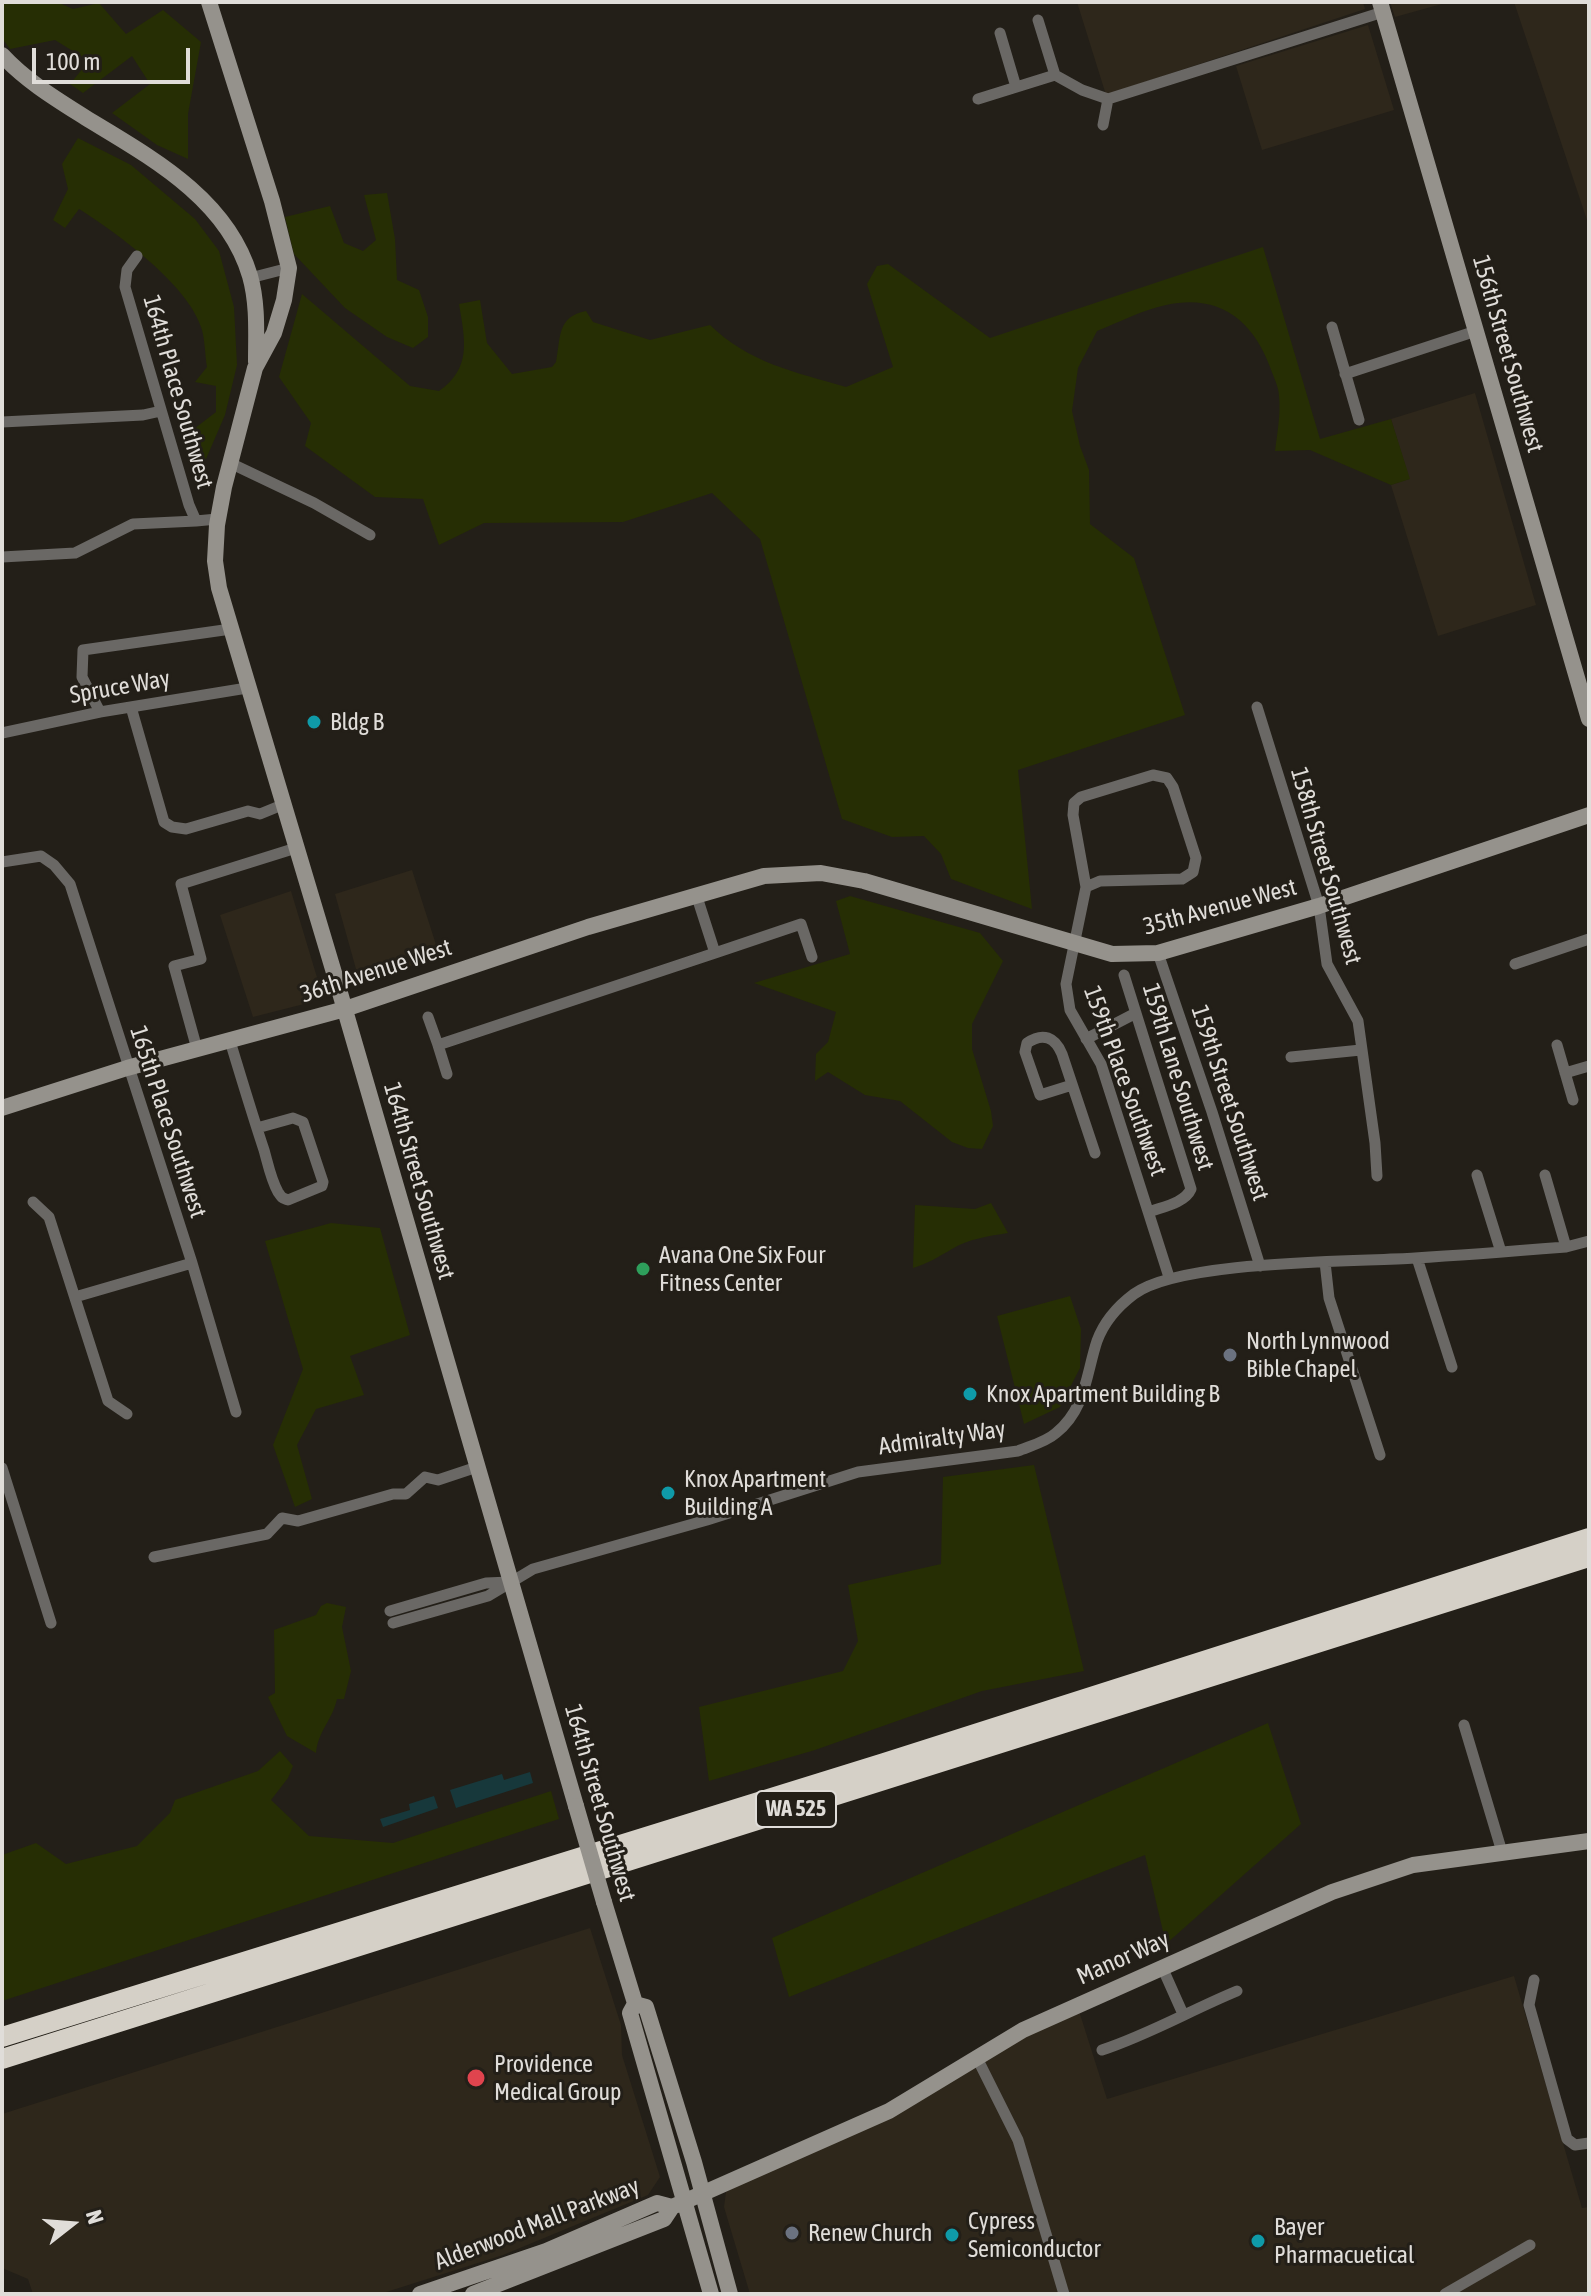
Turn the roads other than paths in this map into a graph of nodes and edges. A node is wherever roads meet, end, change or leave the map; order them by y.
1 (209, 2) edge
2 (1382, 7) edge
3 (1038, 20) dead end
4 (1000, 33) dead end
5 (2, 55) edge
6 (1055, 75) junction
7 (1016, 87) junction
8 (978, 99) dead end
9 (1108, 99) junction
10 (1103, 125) dead end
11 (137, 256) dead end
12 (289, 268) junction
13 (250, 278) junction
14 (1332, 327) dead end
15 (1476, 331) junction
16 (255, 368) junction
17 (1345, 374) junction
18 (161, 411) junction
19 (1359, 420) dead end
20 (2, 422) edge
21 (230, 463) junction
22 (217, 519) junction
23 (196, 521) junction
24 (370, 535) dead end
25 (2, 557) edge
26 (231, 629) junction
27 (247, 688) junction
28 (131, 707) junction
29 (1257, 707) dead end
30 (100, 712) junction
31 (1589, 719) edge
32 (2, 733) edge
33 (282, 805) junction
34 (1589, 815) edge
35 (296, 848) junction
36 (2, 862) edge
37 (764, 876) joint
38 (1086, 887) junction
39 (696, 894) junction
40 (1319, 906) junction
41 (1589, 939) edge
42 (1076, 945) junction
43 (715, 953) junction
44 (1158, 953) junction
45 (812, 957) dead end
46 (1515, 964) dead end
47 (1124, 975) dead end
48 (345, 1009) junction
49 (1136, 1013) junction
50 (428, 1017) dead end
51 (1086, 1039) junction
52 (230, 1041) junction
53 (438, 1045) junction
54 (1557, 1045) dead end
55 (197, 1049) junction
56 (1361, 1050) junction
57 (1291, 1057) dead end
58 (1589, 1066) edge
59 (127, 1068) junction
60 (1565, 1073) junction
61 (447, 1074) dead end
62 (1072, 1085) junction
63 (1573, 1100) dead end
64 (2, 1108) edge
65 (257, 1128) junction
66 (1095, 1153) dead end
67 (1477, 1175) dead end
68 (1545, 1175) dead end
69 (1377, 1176) dead end
70 (33, 1202) dead end
71 (1149, 1212) junction
72 (1589, 1241) edge
73 (1566, 1247) junction
74 (1501, 1252) junction
75 (1417, 1258) junction
76 (1325, 1262) junction
77 (192, 1263) junction
78 (1260, 1266) junction
79 (1169, 1277) junction
80 (75, 1297) junction
81 (1452, 1367) dead end
82 (236, 1412) dead end
83 (127, 1414) dead end
84 (1380, 1455) dead end
85 (477, 1467) junction
86 (2, 1468) edge
87 (1589, 1538) edge
88 (154, 1557) dead end
89 (1589, 1557) edge
90 (510, 1582) junction
91 (390, 1611) dead end
92 (51, 1623) dead end
93 (393, 1623) dead end
94 (1464, 1725) dead end
95 (1589, 1841) edge
96 (1502, 1852) junction
97 (1162, 1967) junction
98 (1534, 1980) dead end
99 (1237, 1991) dead end
100 (635, 2004) junction
101 (1183, 2014) junction
102 (2, 2037) edge
103 (1102, 2050) dead end
104 (977, 2058) junction
105 (2, 2059) edge
106 (1589, 2143) edge
107 (703, 2194) junction
108 (678, 2203) junction
109 (1530, 2245) dead end
110 (420, 2294) edge
111 (473, 2294) edge
112 (711, 2294) edge
113 (730, 2294) edge
114 (1064, 2294) edge
115 (1445, 2294) edge

1 - 12 main road
2 - 9 street
2 - 15 main road, 156th Street Southwest
3 - 6 street
4 - 7 street
5 - 13 main road
6 - 7 street
6 - 9 street
7 - 8 street
9 - 10 street
11 - 18 street, 164th Place Southwest
12 - 13 street
12 - 16 main road
13 - 16 main road
14 - 17 street
15 - 17 street
15 - 31 main road, 156th Street Southwest
16 - 21 main road, 164th Street Southwest
17 - 19 street
18 - 20 street
18 - 23 street, 164th Place Southwest
21 - 22 main road, 164th Street Southwest
21 - 24 street
22 - 23 street, 164th Place Southwest
22 - 26 main road, 164th Street Southwest
23 - 25 street
26 - 27 main road, 164th Street Southwest
26 - 30 street
27 - 28 street, Spruce Way
27 - 33 main road, 164th Street Southwest
28 - 30 street, Spruce Way
28 - 33 street
29 - 40 street, 158th Street Southwest
30 - 32 street, Spruce Way
33 - 35 main road, 164th Street Southwest
34 - 40 main road, 35th Avenue West
35 - 48 main road, 164th Street Southwest
35 - 55 street
36 - 59 street, 165th Place Southwest
37 - 39 main road, 36th Avenue West
37 - 42 main road, 35th Avenue West
38 - 38 street, 159th Place Southwest
38 - 42 street, 159th Place Southwest
39 - 43 street
39 - 48 main road, 36th Avenue West
40 - 44 main road, 35th Avenue West
40 - 56 street, 158th Street Southwest
41 - 46 street
42 - 44 main road, 35th Avenue West
42 - 51 street, 159th Place Southwest
43 - 45 street
43 - 53 street
44 - 78 street, 159th Street Southwest
47 - 49 street, 159th Lane Southwest
48 - 52 main road, 36th Avenue West
48 - 85 main road, 164th Street Southwest
49 - 51 street
49 - 71 street, 159th Lane Southwest
50 - 53 street
51 - 71 street, 159th Place Southwest
52 - 55 main road, 36th Avenue West
52 - 65 street
53 - 61 street
54 - 60 street
55 - 59 main road, 36th Avenue West
56 - 57 street
56 - 69 street, 158th Street Southwest
58 - 60 street
59 - 64 main road, 36th Avenue West
59 - 77 street, 165th Place Southwest
60 - 63 street
62 - 62 street
62 - 66 street
65 - 65 street
67 - 74 street
68 - 73 street
70 - 80 street
71 - 79 street, 159th Place Southwest
72 - 73 street, Admiralty Way
73 - 74 street, Admiralty Way
74 - 75 street, Admiralty Way
75 - 76 street, Admiralty Way
75 - 81 street
76 - 78 street, Admiralty Way
76 - 84 street
77 - 80 street
77 - 82 street, 165th Place Southwest
78 - 79 street, Admiralty Way
79 - 90 street, Admiralty Way
80 - 83 street
85 - 88 street
85 - 90 main road, 164th Street Southwest
86 - 92 street
87 - 102 highway, WA 525
89 - 105 highway, WA 525
90 - 91 street
90 - 93 street, Admiralty Way
90 - 100 main road, 164th Street Southwest, bridge
94 - 96 street
95 - 96 main road, Manor Way
96 - 97 main road, Manor Way
97 - 101 street
97 - 104 main road, Manor Way
98 - 106 street
99 - 101 street
100 - 107 main road, 164th Street Southwest
100 - 108 main road, 164th Street Southwest
101 - 103 street
104 - 107 main road, Manor Way
104 - 114 street
107 - 108 main road, Alderwood Mall Parkway
107 - 113 main road, 164th Street Southwest
108 - 110 main road, Alderwood Mall Parkway
108 - 111 main road, Alderwood Mall Parkway
108 - 112 main road, 164th Street Southwest
109 - 115 street

